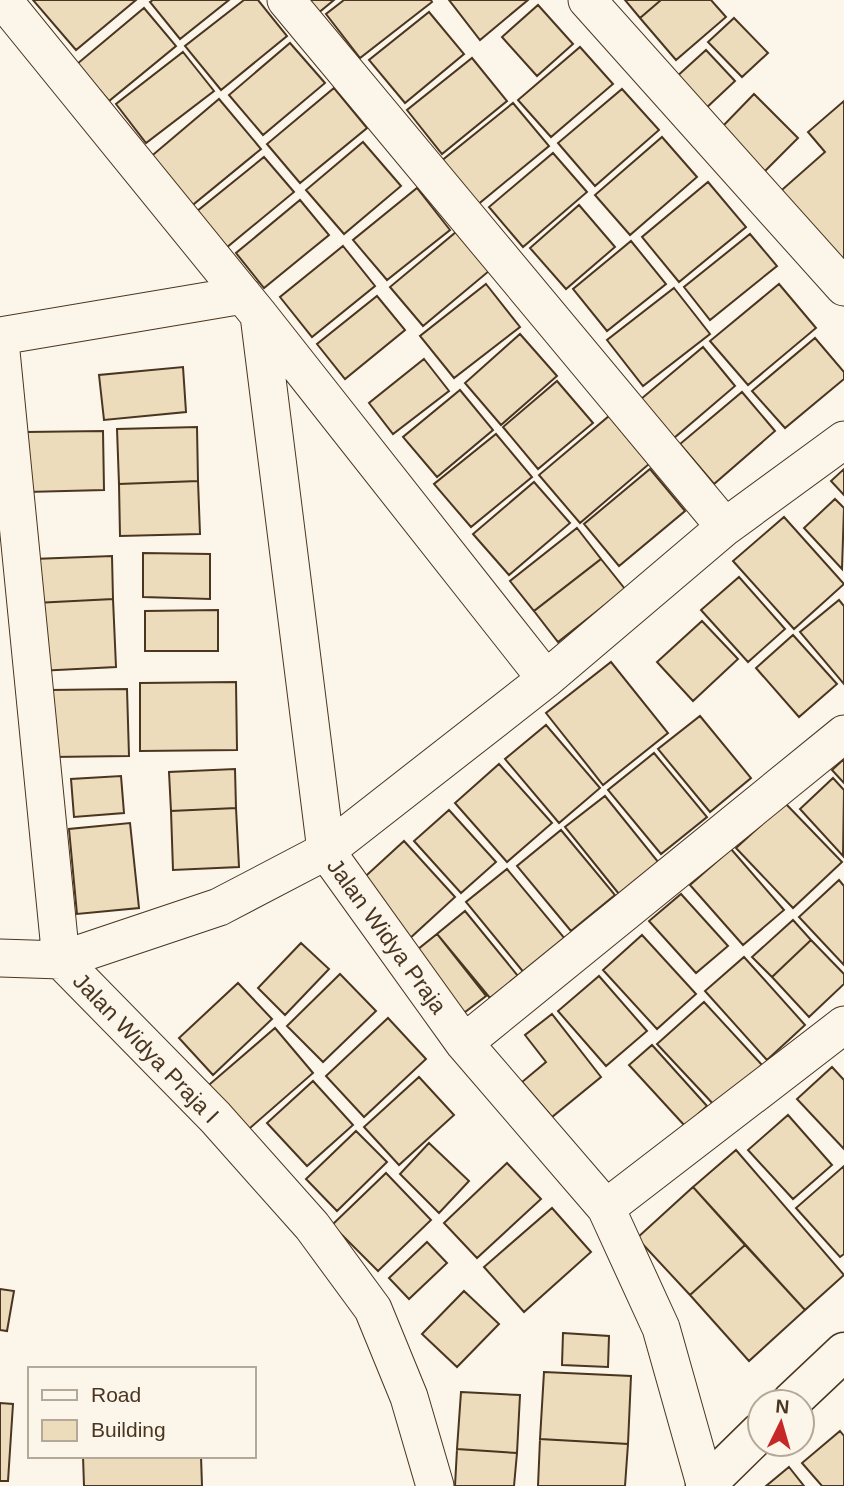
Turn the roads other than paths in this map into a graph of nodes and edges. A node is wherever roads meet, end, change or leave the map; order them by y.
1 (286, 0) edge
2 (587, 0) edge
3 (9, 2) edge
4 (844, 287) edge
5 (251, 305) junction
6 (0, 339) edge
7 (844, 440) edge
8 (725, 527) junction
9 (546, 680) junction
10 (844, 734) edge
11 (326, 851) junction
12 (0, 958) edge
13 (61, 960) junction
14 (844, 1025) edge
15 (464, 1043) junction
16 (606, 1208) junction
17 (844, 1352) edge
18 (806, 1388) edge
19 (746, 1445) edge
20 (705, 1485) edge
21 (435, 1486) edge

1 - 8 street
2 - 4 street
3 - 5 street
5 - 6 street
5 - 9 street
5 - 11 street, Jalan Widya Praja
6 - 13 street, Jalan Widya Praja I
7 - 8 street
8 - 9 street
9 - 11 street
10 - 15 street
11 - 13 street
11 - 15 street, Jalan Widya Praja
12 - 13 street
13 - 21 street, Jalan Widya Praja I
14 - 16 street
15 - 16 street, Jalan Widya Praja
16 - 20 street, Jalan Widya Praja
17 - 18 street
19 - 20 street

